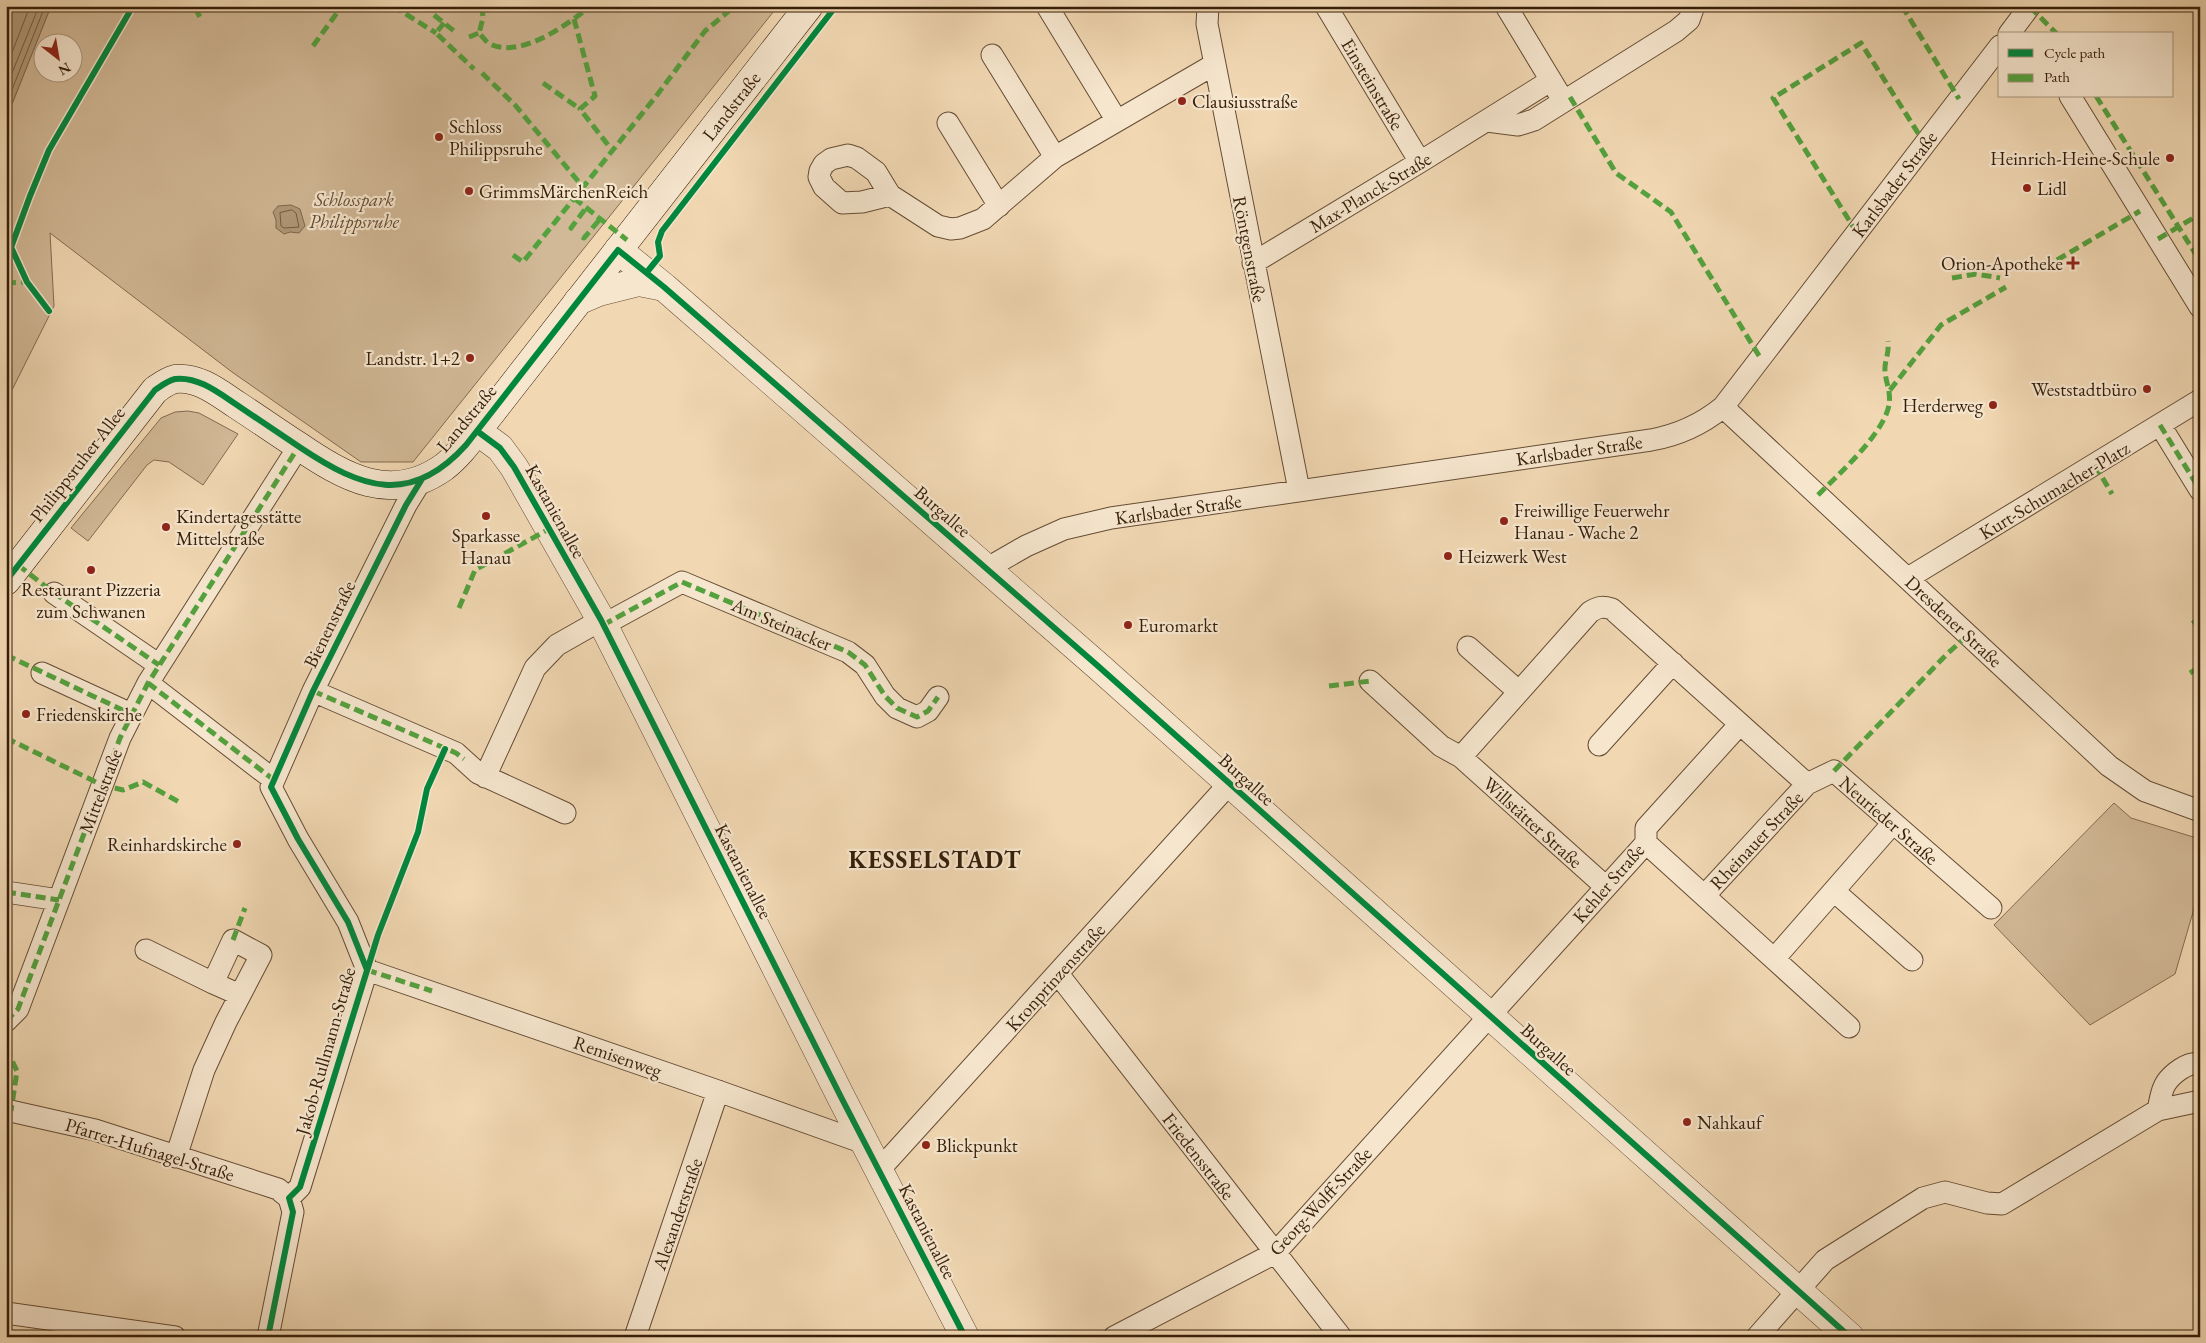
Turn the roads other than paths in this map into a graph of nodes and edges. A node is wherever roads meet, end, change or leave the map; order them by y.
1 (809, 6) edge
2 (1047, 6) edge
3 (1208, 6) edge
4 (1326, 6) edge
5 (1506, 6) edge
6 (1694, 6) edge
7 (2030, 6) edge
8 (2014, 32) edge
9 (1998, 49) edge
10 (992, 55) dead end
11 (1215, 64) junction
12 (1550, 81) junction
13 (2071, 98) edge
14 (1563, 101) junction
15 (1116, 121) junction
16 (1487, 121) junction
17 (948, 123) dead end
18 (1055, 157) junction
19 (1420, 162) junction
20 (890, 195) dead end
21 (999, 206) junction
22 (618, 250) junction
23 (1253, 262) junction
24 (664, 287) junction
25 (578, 301) junction
26 (2200, 307) edge
27 (155, 390) joint
28 (2200, 400) edge
29 (1724, 407) junction
30 (2160, 425) junction
31 (478, 431) junction
32 (299, 446) junction
33 (422, 479) junction
34 (1298, 490) junction
35 (2200, 490) edge
36 (986, 569) junction
37 (1908, 578) junction
38 (6, 581) edge
39 (54, 593) dead end
40 (602, 623) junction
41 (1468, 647) dead end
42 (1673, 663) junction
43 (42, 673) dead end
44 (154, 674) junction
45 (1370, 681) dead end
46 (1518, 691) junction
47 (313, 692) junction
48 (938, 697) dead end
49 (131, 714) junction
50 (1740, 724) junction
51 (1599, 746) dead end
52 (1461, 757) junction
53 (485, 777) junction
54 (273, 783) junction
55 (1229, 784) junction
56 (1807, 784) junction
57 (2200, 811) edge
58 (565, 813) dead end
59 (1893, 823) junction
60 (1646, 843) junction
61 (1606, 887) junction
62 (1834, 891) junction
63 (6, 892) edge
64 (1705, 895) junction
65 (59, 900) junction
66 (1991, 908) dead end
67 (146, 950) dead end
68 (1774, 959) junction
69 (1912, 960) dead end
70 (367, 970) junction
71 (1058, 974) junction
72 (213, 983) junction
73 (240, 995) junction
74 (1489, 1016) junction
75 (6, 1021) edge
76 (1849, 1027) dead end
77 (2200, 1064) edge
78 (718, 1091) junction
79 (2200, 1101) edge
80 (6, 1110) edge
81 (2158, 1110) junction
82 (867, 1144) junction
83 (176, 1157) junction
84 (880, 1169) junction
85 (289, 1198) junction
86 (1275, 1253) junction
87 (1797, 1290) junction
88 (6, 1313) edge
89 (175, 1337) edge
90 (268, 1337) edge
91 (635, 1337) edge
92 (966, 1337) edge
93 (1114, 1337) edge
94 (1340, 1337) edge
95 (1756, 1337) edge
96 (1850, 1337) edge

1 - 22 street, Landstraße
2 - 15 street
3 - 11 street, Röntgenstraße
4 - 19 street, Einsteinstraße
5 - 12 street
6 - 14 street
7 - 8 street
9 - 29 street, Karlsbader Straße
10 - 18 street
11 - 15 street
11 - 23 street, Röntgenstraße
12 - 14 street
12 - 16 street, Max-Planck-Straße
13 - 26 street
14 - 16 street
15 - 18 street
16 - 19 street, Max-Planck-Straße
17 - 21 street
18 - 21 street
19 - 23 street, Max-Planck-Straße
20 - 21 street
22 - 24 street, Burgallee
22 - 25 street, Landstraße
23 - 34 street, Röntgenstraße
24 - 25 street
24 - 36 street, Burgallee
25 - 31 street, Landstraße
27 - 32 street, Landstraße
27 - 38 street, Philippsruher Allee
28 - 30 street, Kurt-Schumacher-Platz
29 - 34 street, Karlsbader Straße
29 - 37 street, Dresdener Straße
30 - 35 street
30 - 37 street, Kurt-Schumacher-Platz
31 - 33 street, Landstraße
31 - 40 street, Kastanienallee
32 - 33 street, Landstraße
32 - 44 street, Mittelstraße
33 - 47 street, Bienenstraße
34 - 36 street, Karlsbader Straße
36 - 55 street, Burgallee
37 - 57 street, Dresdener Straße
39 - 44 street
40 - 48 street, Am Steinacker
40 - 53 street
40 - 82 street, Kastanienallee
41 - 46 street
42 - 46 street, Neurieder Straße
42 - 50 street, Neurieder Straße
42 - 51 street
43 - 49 street
44 - 49 street, Mittelstraße
44 - 54 street
45 - 52 street, Willstätter Straße
46 - 52 street
47 - 53 street
47 - 54 street, Bienenstraße
49 - 65 street, Mittelstraße
50 - 56 street, Neurieder Straße
50 - 60 street, Kehler Straße
52 - 61 street, Willstätter Straße
53 - 58 street
54 - 70 street, Jakob-Rullmann-Straße
55 - 71 street, Kronprinzenstraße
55 - 74 street, Burgallee
56 - 59 street, Neurieder Straße
56 - 64 street, Rheinauer Straße
59 - 62 street
59 - 66 street, Neurieder Straße
60 - 61 street, Kehler Straße
60 - 64 street, Rheinauer Straße
61 - 74 street, Kehler Straße
62 - 68 street
62 - 69 street
63 - 65 street
64 - 68 street, Rheinauer Straße
65 - 75 street, Mittelstraße
67 - 72 street
68 - 76 street, Rheinauer Straße
70 - 78 street, Remisenweg
70 - 85 street, Jakob-Rullmann-Straße
71 - 84 street, Kronprinzenstraße
71 - 86 street, Friedensstraße
72 - 73 street
72 - 73 street
73 - 83 street
74 - 86 street, Georg-Wolff-Straße
74 - 87 street, Burgallee
77 - 81 street
78 - 82 street, Remisenweg
78 - 91 street, Alexanderstraße
79 - 81 street
80 - 83 street, Pfarrer-Hufnagel-Straße
81 - 87 street
82 - 84 street, Kastanienallee
83 - 85 street, Pfarrer-Hufnagel-Straße
84 - 92 street, Kastanienallee
85 - 90 street
86 - 93 street, Georg-Wolff-Straße
86 - 94 street, Friedensstraße
87 - 95 street
87 - 96 street, Burgallee
88 - 89 street

